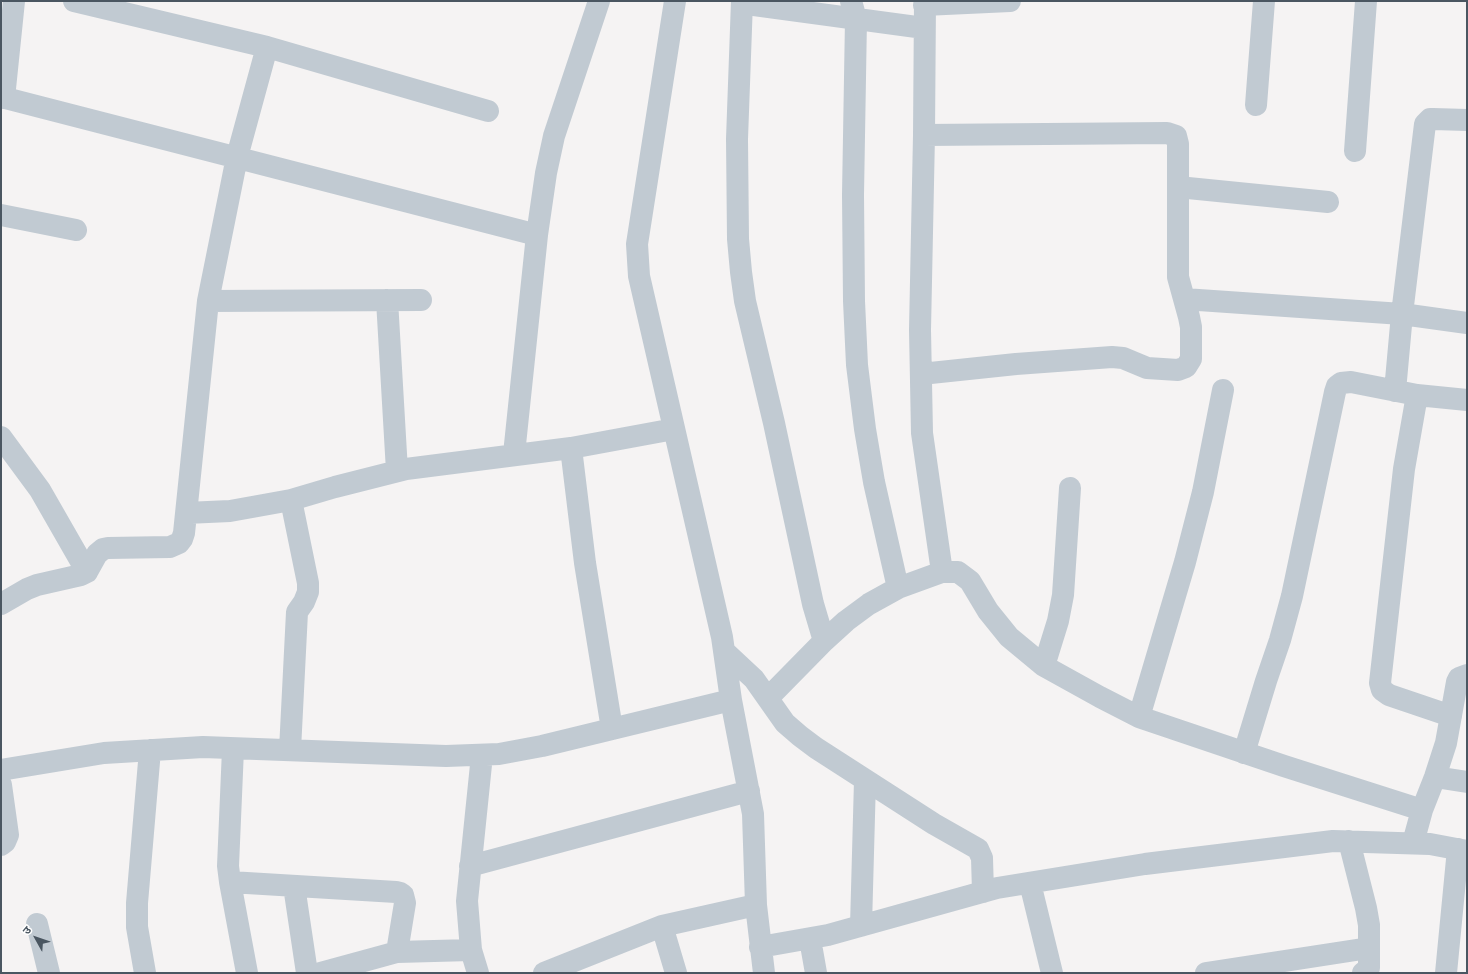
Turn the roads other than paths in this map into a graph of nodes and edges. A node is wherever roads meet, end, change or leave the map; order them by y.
1 (14, 1) edge
2 (74, 1) edge
3 (599, 1) edge
4 (675, 1) edge
5 (742, 1) edge
6 (1010, 1) edge
7 (1264, 1) edge
8 (1366, 1) edge
9 (925, 3) edge
10 (853, 10) edge
11 (924, 28) junction
12 (267, 47) junction
13 (3, 97) edge
14 (1256, 105) dead end
15 (488, 111) dead end
16 (1467, 120) edge
17 (924, 135) junction
18 (1355, 151) dead end
19 (237, 157) junction
20 (1178, 187) junction
21 (1328, 202) dead end
22 (1, 215) edge
23 (76, 230) dead end
24 (538, 235) junction
25 (1184, 299) junction
26 (387, 300) junction
27 (421, 300) dead end
28 (208, 301) junction
29 (1402, 314) junction
30 (1467, 323) edge
31 (921, 374) junction
32 (1223, 390) dead end
33 (1394, 391) junction
34 (1417, 395) junction
35 (1467, 400) edge
36 (674, 429) junction
37 (1, 437) edge
38 (571, 448) junction
39 (514, 454) junction
40 (397, 471) junction
41 (1070, 488) dead end
42 (291, 500) junction
43 (186, 513) junction
44 (87, 572) junction
45 (942, 572) junction
46 (898, 588) junction
47 (1, 604) edge
48 (824, 642) junction
49 (724, 651) junction
50 (1044, 666) junction
51 (1467, 675) edge
52 (768, 698) junction
53 (731, 700) junction
54 (1451, 716) junction
55 (1139, 717) junction
56 (612, 729) junction
57 (233, 749) junction
58 (150, 750) junction
59 (290, 750) junction
60 (1244, 753) junction
61 (482, 755) junction
62 (1, 770) edge
63 (1435, 777) junction
64 (865, 780) junction
65 (1467, 782) edge
66 (1, 786) edge
67 (749, 791) junction
68 (1422, 810) junction
69 (1349, 841) junction
70 (1413, 843) junction
71 (1, 845) edge
72 (1462, 850) edge
73 (470, 866) junction
74 (230, 882) junction
75 (1030, 883) junction
76 (294, 886) junction
77 (983, 892) junction
78 (756, 905) junction
79 (37, 924) dead end
80 (662, 926) junction
81 (862, 926) junction
82 (810, 939) junction
83 (760, 947) junction
84 (1369, 948) junction
85 (470, 950) junction
86 (397, 952) junction
87 (49, 973) edge
88 (145, 973) edge
89 (247, 973) edge
90 (308, 973) edge
91 (320, 973) edge
92 (478, 973) edge
93 (544, 973) edge
94 (676, 973) edge
95 (764, 973) edge
96 (816, 973) edge
97 (1052, 973) edge
98 (1206, 973) edge
99 (1363, 973) edge
100 (1446, 973) edge

1 - 13 street
2 - 12 street
3 - 24 street
4 - 36 street
5 - 10 street
5 - 48 street
6 - 9 street
7 - 14 street
8 - 18 street
9 - 11 street
10 - 11 street
10 - 46 street
11 - 17 street
12 - 15 street
12 - 19 street
13 - 19 street
16 - 29 street
17 - 20 street
17 - 31 street
19 - 24 street
19 - 28 street
20 - 21 street
20 - 25 street
22 - 23 street
24 - 39 street
25 - 29 street
25 - 31 street
26 - 27 street
26 - 28 street
26 - 40 street
28 - 43 street
29 - 30 street
29 - 33 street
31 - 45 street
32 - 55 street
33 - 34 street
33 - 60 street
34 - 35 street
34 - 54 street
36 - 38 street
36 - 49 street
37 - 44 street
38 - 39 street
38 - 56 street
39 - 40 street
40 - 42 street
41 - 50 street
42 - 43 street
42 - 59 street
43 - 44 street
44 - 47 street
45 - 46 street
45 - 50 street
46 - 48 street
48 - 52 street
49 - 52 street
49 - 53 street
50 - 55 street
51 - 54 street
52 - 64 street
53 - 56 street
53 - 67 street
54 - 63 street
55 - 60 street
56 - 61 street
57 - 58 street
57 - 59 street
57 - 74 street
58 - 62 street
58 - 88 street
59 - 61 street
60 - 68 street
61 - 73 street
63 - 65 street
63 - 68 street
64 - 77 street
64 - 81 street
66 - 71 street
67 - 73 street
67 - 78 street
68 - 70 street
69 - 70 street
69 - 75 street
69 - 84 street
70 - 72 street
72 - 100 street
73 - 85 street
74 - 76 street
74 - 89 street
75 - 77 street
75 - 97 street
76 - 86 street
76 - 90 street
77 - 81 street
78 - 80 street
78 - 83 street
79 - 87 street
80 - 93 street
80 - 94 street
81 - 82 street
82 - 83 street
82 - 96 street
83 - 95 street
84 - 98 street
84 - 99 street
85 - 86 street
85 - 92 street
86 - 91 street

